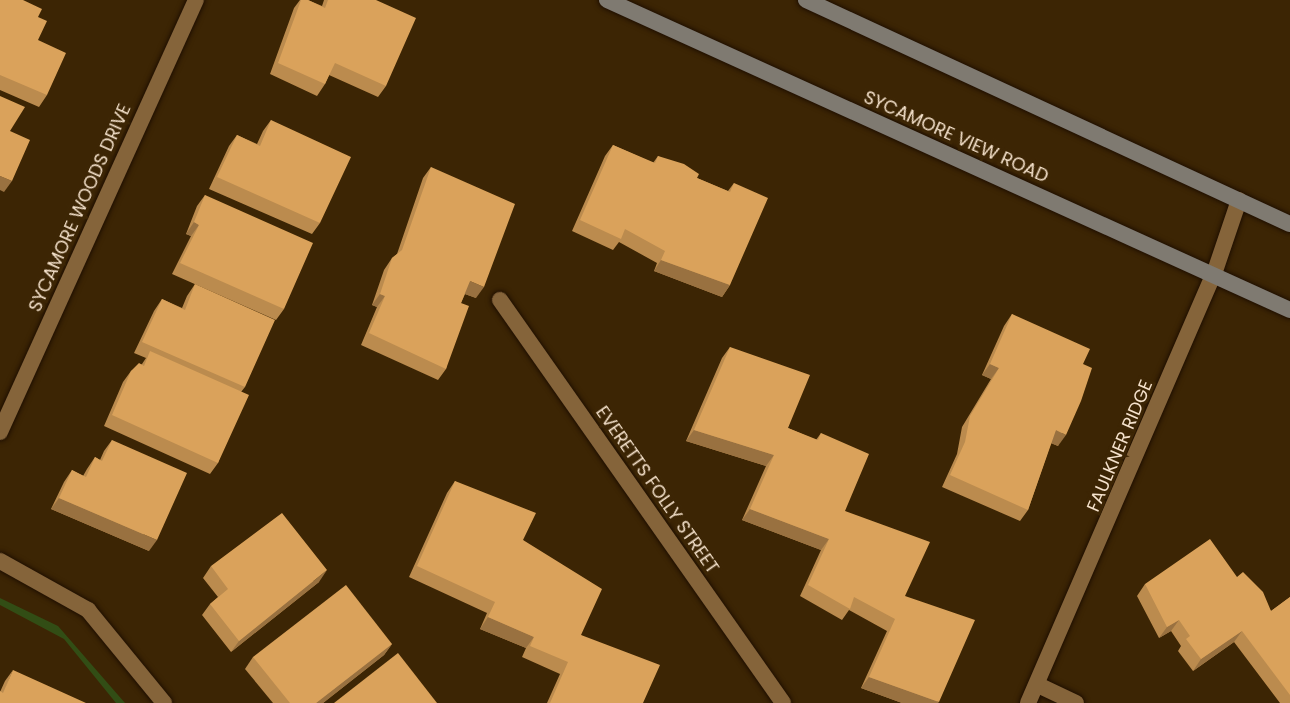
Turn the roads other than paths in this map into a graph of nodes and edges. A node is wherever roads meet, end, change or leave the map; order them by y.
1 (196, 0) edge
2 (607, 0) edge
3 (806, 0) edge
4 (1239, 200) junction
5 (1290, 224) edge
6 (1214, 274) junction
7 (500, 300) dead end
8 (1290, 310) edge
9 (0, 432) edge
10 (0, 561) edge
11 (1038, 685) junction
12 (164, 703) edge
13 (783, 703) edge
14 (1028, 703) edge
15 (1076, 703) edge

1 - 9 street, SYCAMORE WOODS DRIVE
2 - 6 main road, SYCAMORE VIEW ROAD
3 - 4 main road
4 - 5 main road
4 - 6 street, FAULKNER RIDGE
6 - 8 main road, SYCAMORE VIEW ROAD
6 - 11 street, FAULKNER RIDGE
7 - 13 street, EVERETTS FOLLY STREET
10 - 12 street
11 - 14 street, FAULKNER RIDGE
11 - 15 street

